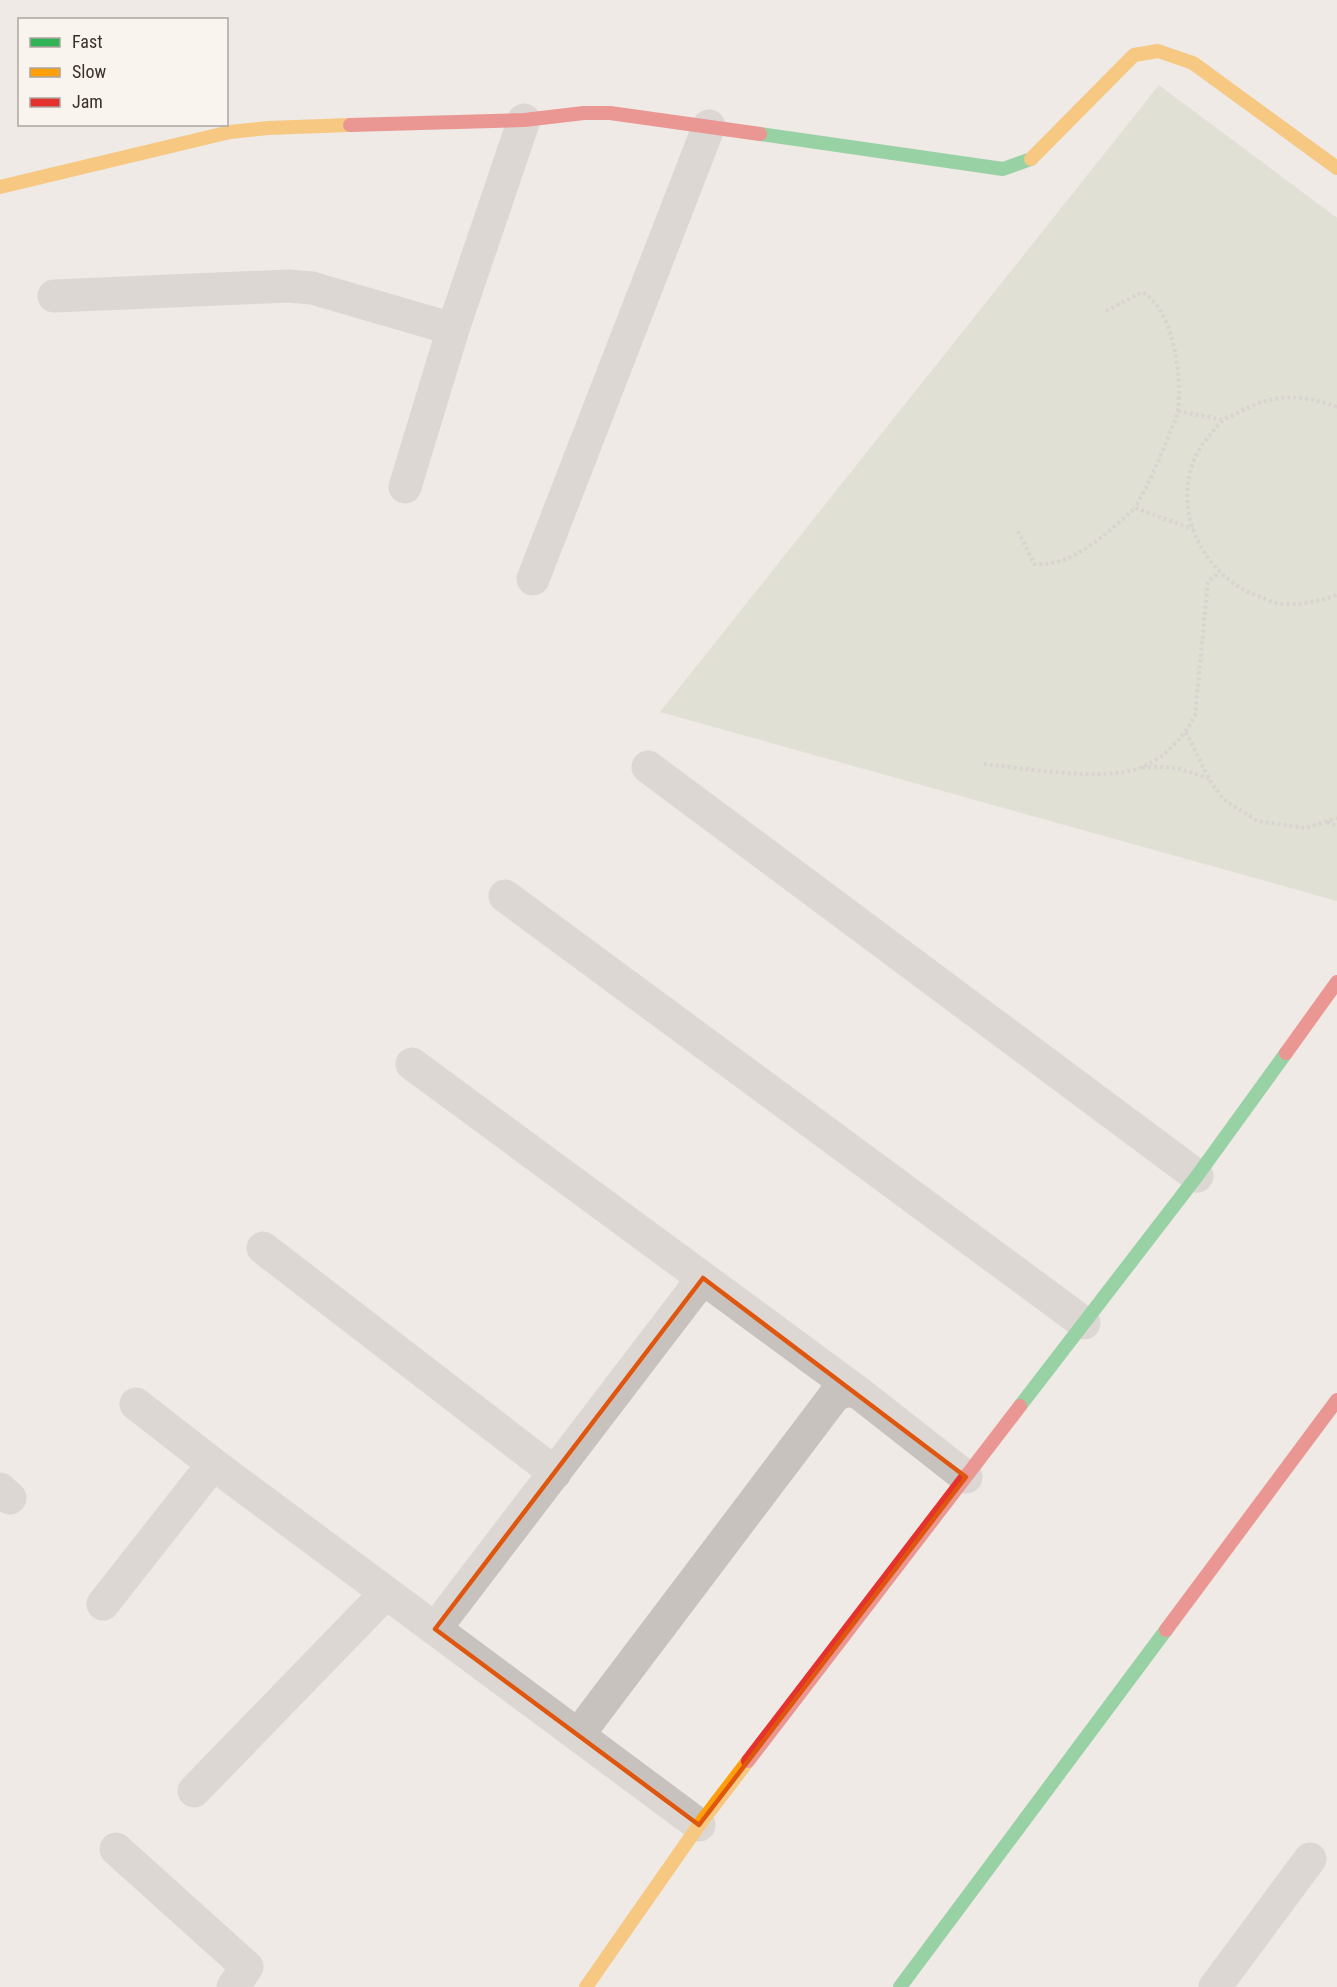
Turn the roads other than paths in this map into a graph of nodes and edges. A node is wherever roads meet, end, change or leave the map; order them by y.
1 (524, 120) junction
2 (710, 126) junction
3 (1337, 168) edge
4 (0, 187) edge
5 (54, 296) dead end
6 (453, 329) junction
7 (405, 487) dead end
8 (533, 579) dead end
9 (648, 767) dead end
10 (505, 896) dead end
11 (1337, 982) edge
12 (412, 1064) dead end
13 (1197, 1176) junction
14 (264, 1248) dead end
15 (703, 1278) junction
16 (1084, 1323) junction
17 (859, 1393) junction
18 (1337, 1400) edge
19 (136, 1404) dead end
20 (213, 1464) junction
21 (555, 1473) junction
22 (966, 1477) junction
23 (386, 1593) junction
24 (102, 1604) dead end
25 (435, 1629) junction
26 (578, 1735) junction
27 (194, 1791) dead end
28 (699, 1825) junction
29 (116, 1849) dead end
30 (1310, 1858) dead end
31 (233, 1987) edge
32 (586, 1987) edge
33 (900, 1987) edge
34 (1215, 1987) edge

1 - 2 street
1 - 4 street
1 - 6 street
2 - 3 street
2 - 8 street
5 - 6 street
6 - 7 street
9 - 13 street
10 - 16 street
11 - 13 street
12 - 15 street
13 - 16 street
14 - 21 street
15 - 17 street
15 - 21 street
16 - 22 street
17 - 22 street
17 - 26 street
18 - 33 street
19 - 20 street
20 - 23 street
20 - 24 street
21 - 25 street
22 - 28 street
23 - 25 street
23 - 27 street
25 - 26 street
26 - 28 street
28 - 32 street
29 - 31 street
30 - 34 street

